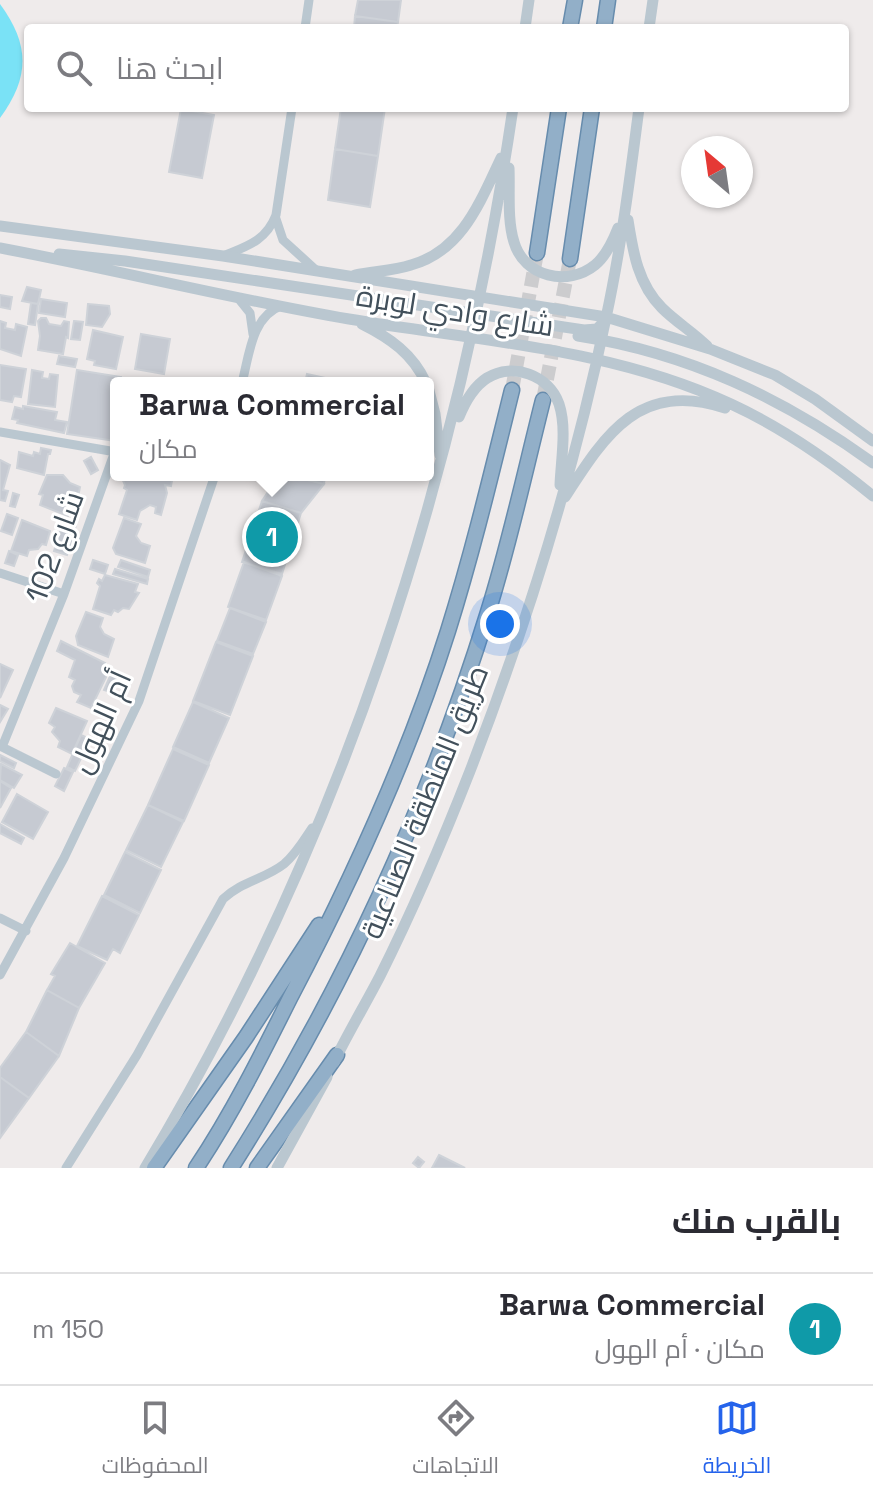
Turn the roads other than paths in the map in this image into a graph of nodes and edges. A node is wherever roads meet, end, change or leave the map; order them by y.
1 (309, 0) edge
2 (529, 0) edge
3 (575, 0) edge
4 (608, 0) edge
5 (653, 0) edge
6 (306, 24) edge
7 (526, 24) edge
8 (571, 24) edge
9 (605, 24) edge
10 (650, 24) edge
11 (291, 112) edge
12 (512, 112) edge
13 (558, 112) edge
14 (591, 112) edge
15 (638, 112) edge
16 (508, 143) junction
17 (626, 209) junction
18 (276, 215) junction
19 (4, 226) edge
20 (1, 248) edge
21 (537, 253) tunnel mouth
22 (223, 256) junction
23 (570, 259) tunnel mouth
24 (317, 271) junction
25 (347, 276) junction
26 (238, 298) junction
27 (480, 299) junction
28 (281, 306) junction
29 (477, 315) junction
30 (606, 317) junction
31 (350, 319) junction
32 (473, 337) junction
33 (601, 340) junction
34 (253, 341) junction
35 (710, 349) junction
36 (597, 359) junction
37 (244, 377) edge
38 (423, 377) edge
39 (512, 390) tunnel mouth
40 (543, 400) tunnel mouth
41 (434, 410) edge
42 (759, 419) junction
43 (0, 432) edge
44 (873, 441) edge
45 (110, 451) edge
46 (873, 463) edge
47 (441, 464) junction
48 (110, 468) edge
49 (213, 481) edge
50 (873, 496) edge
51 (559, 506) junction
52 (0, 573) edge
53 (64, 594) junction
54 (1, 747) edge
55 (56, 774) dead end
56 (330, 799) junction
57 (348, 886) junction
58 (0, 918) edge
59 (26, 931) junction
60 (0, 975) edge
61 (337, 1055) junction
62 (66, 1168) edge
63 (145, 1168) edge
64 (154, 1168) edge
65 (196, 1168) edge
66 (231, 1168) edge
67 (257, 1168) edge
68 (277, 1168) edge

1 - 6 street
2 - 7 street
3 - 8 highway
4 - 9 highway
5 - 10 street
11 - 18 street
12 - 16 street
13 - 21 highway
14 - 23 highway
15 - 17 street, طريق المنطقة الصناعية
16 - 17 street
16 - 25 street
16 - 27 street
17 - 30 street, طريق المنطقة الصناعية
17 - 35 street
18 - 22 street
18 - 24 street
19 - 22 street, شارع وادي لوبرة
20 - 26 street, شارع وادي لوبرة
20 - 29 street
22 - 24 street, شارع وادي لوبرة
24 - 25 street, شارع وادي لوبرة
25 - 27 street, شارع وادي لوبرة
26 - 28 street, شارع وادي لوبرة
26 - 34 street
27 - 29 street
27 - 30 street, شارع وادي لوبرة
28 - 31 street, شارع وادي لوبرة
28 - 34 street
29 - 30 street
29 - 32 street
30 - 33 street, طريق المنطقة الصناعية
30 - 35 street, شارع وادي لوبرة
31 - 32 street, شارع وادي لوبرة
31 - 38 street
32 - 33 street
32 - 36 street, شارع وادي لوبرة
32 - 47 street
33 - 36 street, طريق المنطقة الصناعية
33 - 46 street
34 - 37 street
35 - 44 street, شارع وادي لوبرة
36 - 42 street, شارع وادي لوبرة
36 - 51 street, طريق المنطقة الصناعية
39 - 57 highway, طريق المنطقة الصناعية
40 - 66 highway, طريق المنطقة الصناعية
41 - 47 street
42 - 50 street, شارع وادي لوبرة
42 - 51 street
43 - 45 street
47 - 51 street
47 - 56 street
48 - 53 street, شارع 102
49 - 59 street, أم الهول
51 - 61 street, طريق المنطقة الصناعية
52 - 53 street
53 - 54 street, شارع 102
54 - 55 street
56 - 62 street
56 - 63 street
57 - 64 highway
57 - 65 highway, طريق المنطقة الصناعية
58 - 59 street
59 - 60 street, أم الهول
61 - 67 highway
61 - 68 street, طريق المنطقة الصناعية

